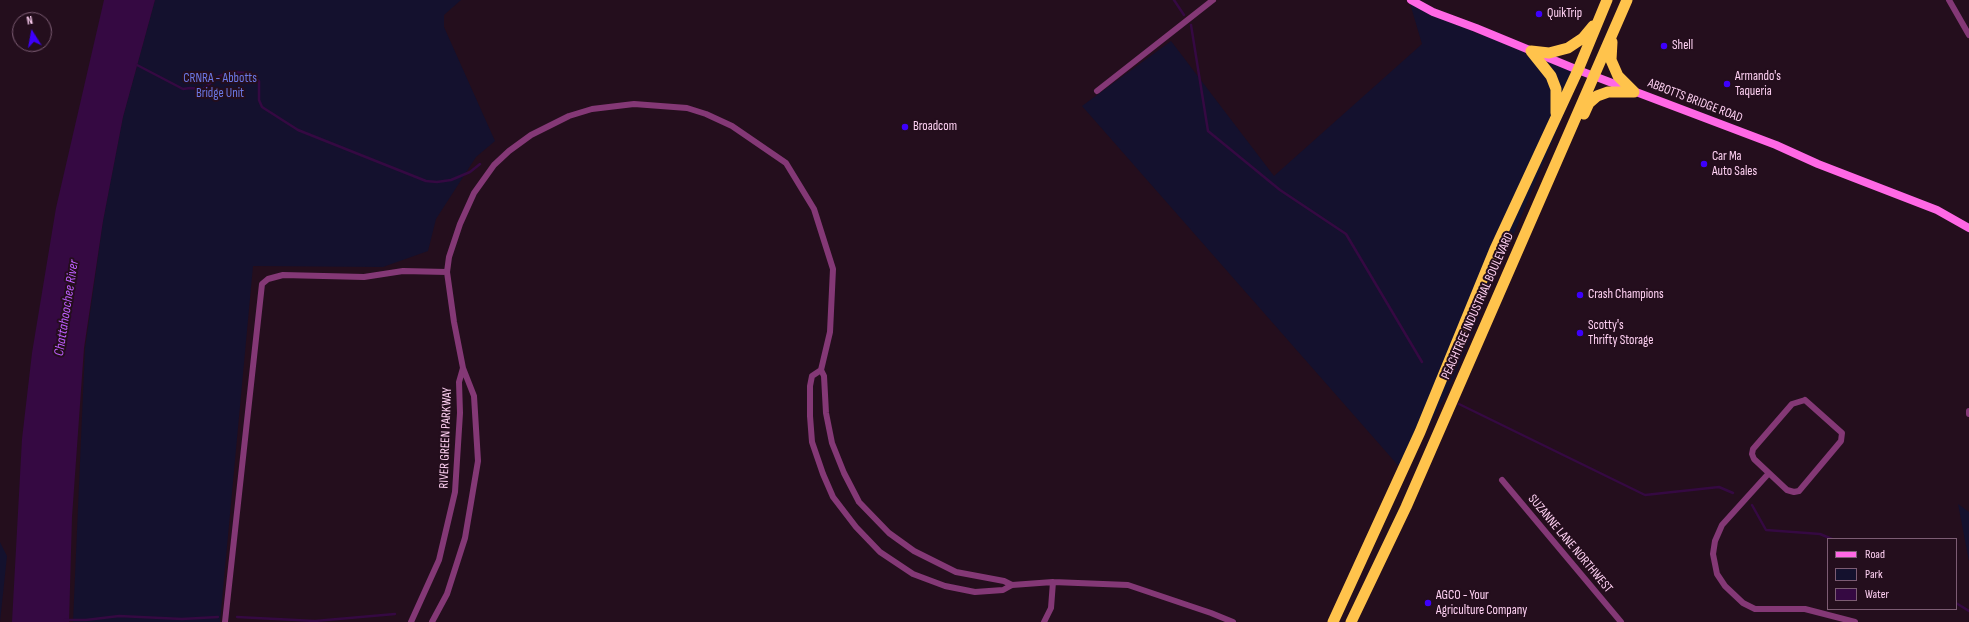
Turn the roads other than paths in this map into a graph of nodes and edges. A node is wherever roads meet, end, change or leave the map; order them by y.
1 (1214, 0) edge
2 (1410, 0) edge
3 (1607, 0) edge
4 (1628, 0) edge
5 (1949, 0) edge
6 (1601, 16) junction
7 (1614, 30) junction
8 (1969, 35) edge
9 (1531, 51) junction
10 (1578, 70) junction
11 (1593, 76) junction
12 (1097, 91) dead end
13 (1634, 92) junction
14 (1556, 116) junction
15 (1568, 135) junction
16 (1969, 228) edge
17 (447, 272) junction
18 (463, 368) junction
19 (821, 370) junction
20 (1769, 473) junction
21 (1502, 480) dead end
22 (1053, 582) junction
23 (1012, 585) junction
24 (225, 622) edge
25 (411, 622) edge
26 (432, 622) edge
27 (1044, 622) edge
28 (1233, 622) edge
29 (1333, 622) edge
30 (1351, 622) edge
31 (1621, 622) edge
32 (1854, 622) edge

1 - 12 street
2 - 9 main road, ABBOTTS BRIDGE ROAD
3 - 6 highway, PEACHTREE INDUSTRIAL BOULEVARD
4 - 7 highway, PEACHTREE INDUSTRIAL BOULEVARD
5 - 8 street
6 - 9 highway
6 - 10 highway, PEACHTREE INDUSTRIAL BOULEVARD
7 - 11 highway, PEACHTREE INDUSTRIAL BOULEVARD
7 - 13 highway
9 - 10 main road, ABBOTTS BRIDGE ROAD
9 - 14 highway
10 - 11 main road, ABBOTTS BRIDGE ROAD
10 - 14 highway, PEACHTREE INDUSTRIAL BOULEVARD
11 - 13 main road, ABBOTTS BRIDGE ROAD
11 - 15 highway, PEACHTREE INDUSTRIAL BOULEVARD
13 - 15 highway
13 - 16 main road, ABBOTTS BRIDGE ROAD
14 - 29 highway, PEACHTREE INDUSTRIAL BOULEVARD
15 - 30 highway, PEACHTREE INDUSTRIAL BOULEVARD
17 - 18 street, RIVER GREEN PARKWAY
17 - 19 street, RIVER GREEN PARKWAY
17 - 24 street
18 - 25 street, RIVER GREEN PARKWAY
18 - 26 street, RIVER GREEN PARKWAY
19 - 23 street, RIVER GREEN PARKWAY
19 - 23 street, RIVER GREEN PARKWAY
20 - 20 street
20 - 32 street
21 - 31 street, SUZANNE LANE NORTHWEST
22 - 23 street, RIVER GREEN PARKWAY
22 - 27 street
22 - 28 street, RIVER GREEN PARKWAY

